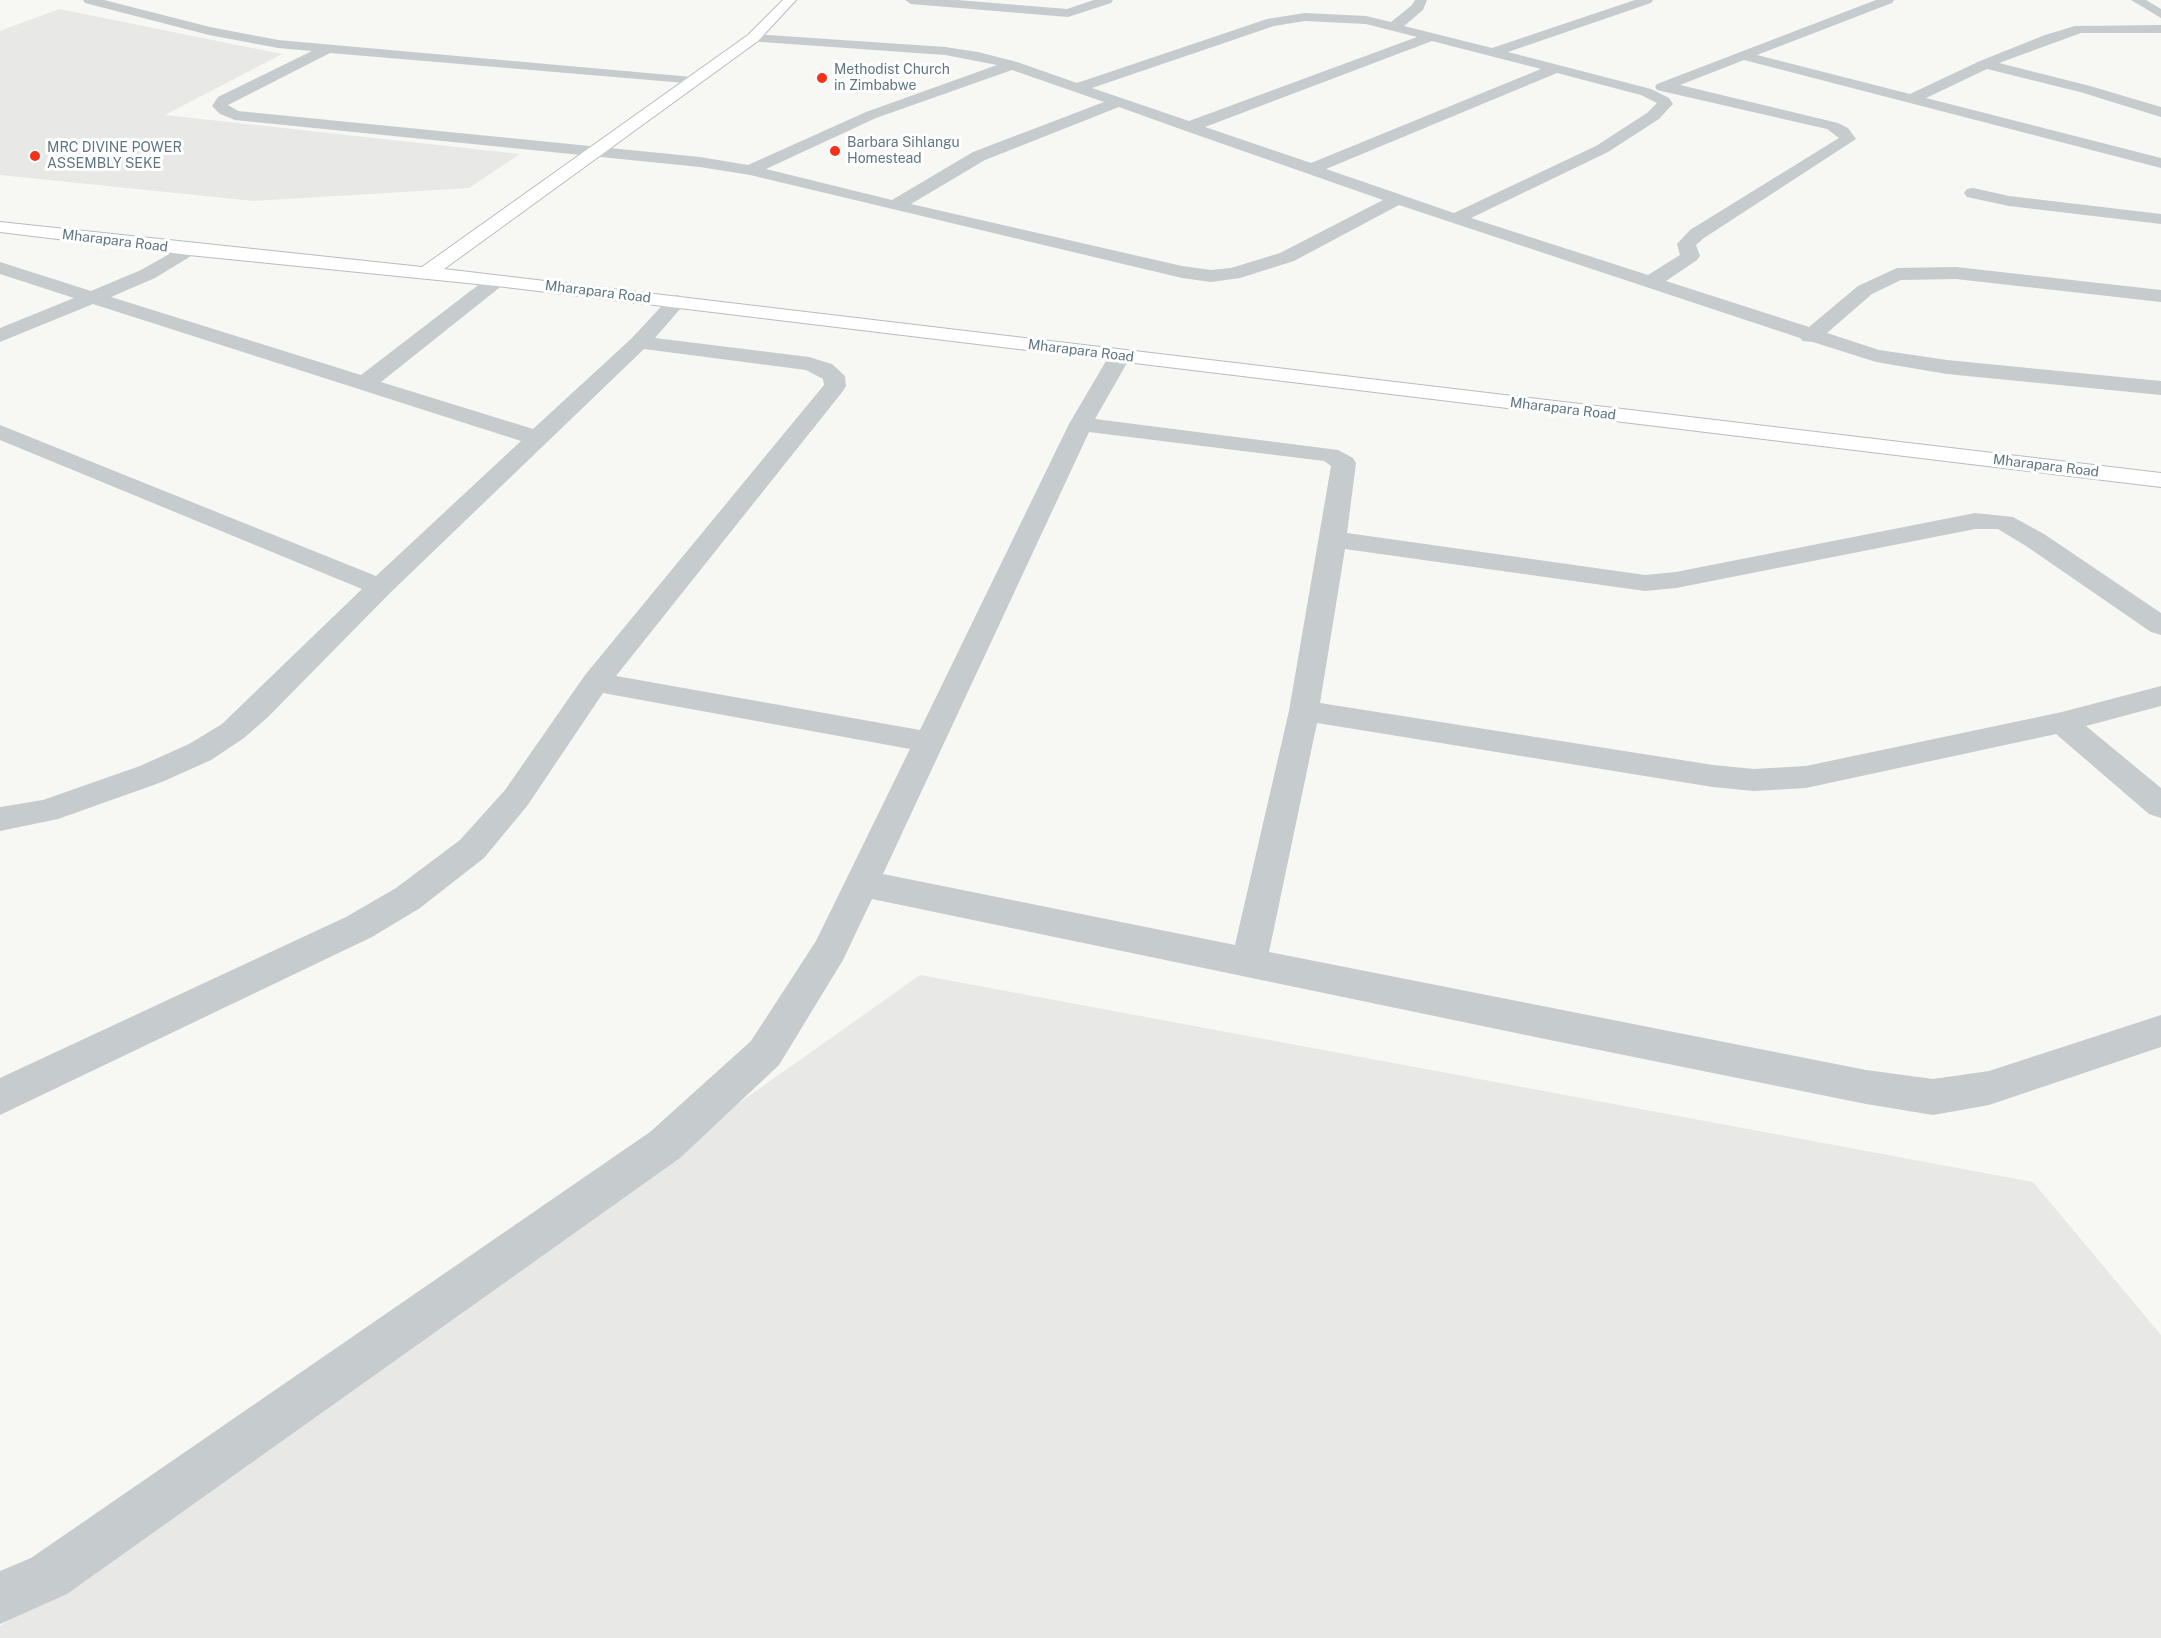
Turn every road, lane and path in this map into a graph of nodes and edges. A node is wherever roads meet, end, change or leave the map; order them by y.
1 (89, 0) edge
2 (790, 0) edge
3 (911, 0) edge
4 (1107, 0) edge
5 (1421, 0) edge
6 (1647, 0) edge
7 (1888, 0) edge
8 (2137, 0) edge
9 (941, 1) edge
10 (2161, 14) edge
11 (1394, 27) junction
12 (2161, 28) edge
13 (1430, 37) junction
14 (753, 38) junction
15 (325, 50) junction
16 (1492, 53) junction
17 (1744, 56) junction
18 (1985, 64) junction
19 (1012, 65) junction
20 (1555, 69) junction
21 (692, 81) junction
22 (1665, 86) junction
23 (1076, 88) junction
24 (1646, 92) junction
25 (1912, 99) junction
26 (1119, 102) junction
27 (2161, 112) edge
28 (1189, 127) junction
29 (593, 152) junction
30 (2161, 163) edge
31 (1311, 169) junction
32 (750, 170) junction
33 (1972, 192) dead end
34 (1398, 199) junction
35 (895, 206) junction
36 (1455, 219) junction
37 (2161, 219) edge
38 (0, 227) edge
39 (189, 249) junction
40 (0, 268) edge
41 (427, 272) junction
42 (497, 280) junction
43 (1649, 283) junction
44 (2161, 296) edge
45 (94, 297) junction
46 (677, 301) junction
47 (0, 336) edge
48 (1810, 336) junction
49 (639, 342) junction
50 (1120, 356) junction
51 (364, 383) junction
52 (2161, 388) edge
53 (1081, 424) junction
54 (0, 432) edge
55 (539, 439) junction
56 (2161, 480) edge
57 (1333, 539) junction
58 (380, 587) junction
59 (2161, 627) edge
60 (595, 682) junction
61 (2161, 696) edge
62 (1304, 711) junction
63 (2062, 722) junction
64 (928, 742) junction
65 (2161, 806) edge
66 (0, 819) edge
67 (861, 884) junction
68 (1249, 962) junction
69 (2161, 1031) edge
70 (0, 1097) edge
71 (0, 1598) edge

1 - 15 street
2 - 14 main road
3 - 9 street
4 - 9 street
5 - 11 street
6 - 16 street
7 - 17 street
8 - 10 street
11 - 13 street
11 - 23 street
12 - 18 street
13 - 16 street
13 - 28 street
14 - 19 street
14 - 21 main road
15 - 21 street
15 - 29 street
16 - 20 street
17 - 22 street
17 - 25 street
18 - 25 street
18 - 27 street
19 - 23 street
19 - 32 street
20 - 24 street
20 - 31 street
21 - 29 main road
22 - 24 street
22 - 43 street
23 - 26 street
24 - 36 street
25 - 30 street
26 - 28 street
26 - 35 street
28 - 31 street
29 - 32 street
29 - 41 main road
31 - 34 street
32 - 35 street
33 - 37 street
34 - 35 street
34 - 36 street
36 - 43 street
38 - 39 main road, Mharapara Road
39 - 41 main road, Mharapara Road
39 - 45 street
40 - 45 street
41 - 42 main road, Mharapara Road
42 - 46 main road, Mharapara Road
42 - 51 street
43 - 48 street
44 - 48 street
45 - 47 street
45 - 51 street
46 - 49 street
46 - 50 main road, Mharapara Road
48 - 52 street
49 - 55 street
49 - 60 street
50 - 53 street
50 - 56 main road, Mharapara Road
51 - 55 street
53 - 57 street
53 - 64 street
54 - 58 street
55 - 58 street
57 - 59 street
57 - 62 street
58 - 66 street
60 - 64 street
60 - 70 street
61 - 63 street
62 - 63 street
62 - 68 street
63 - 65 street
64 - 67 street
67 - 68 street
67 - 71 street
68 - 69 street

